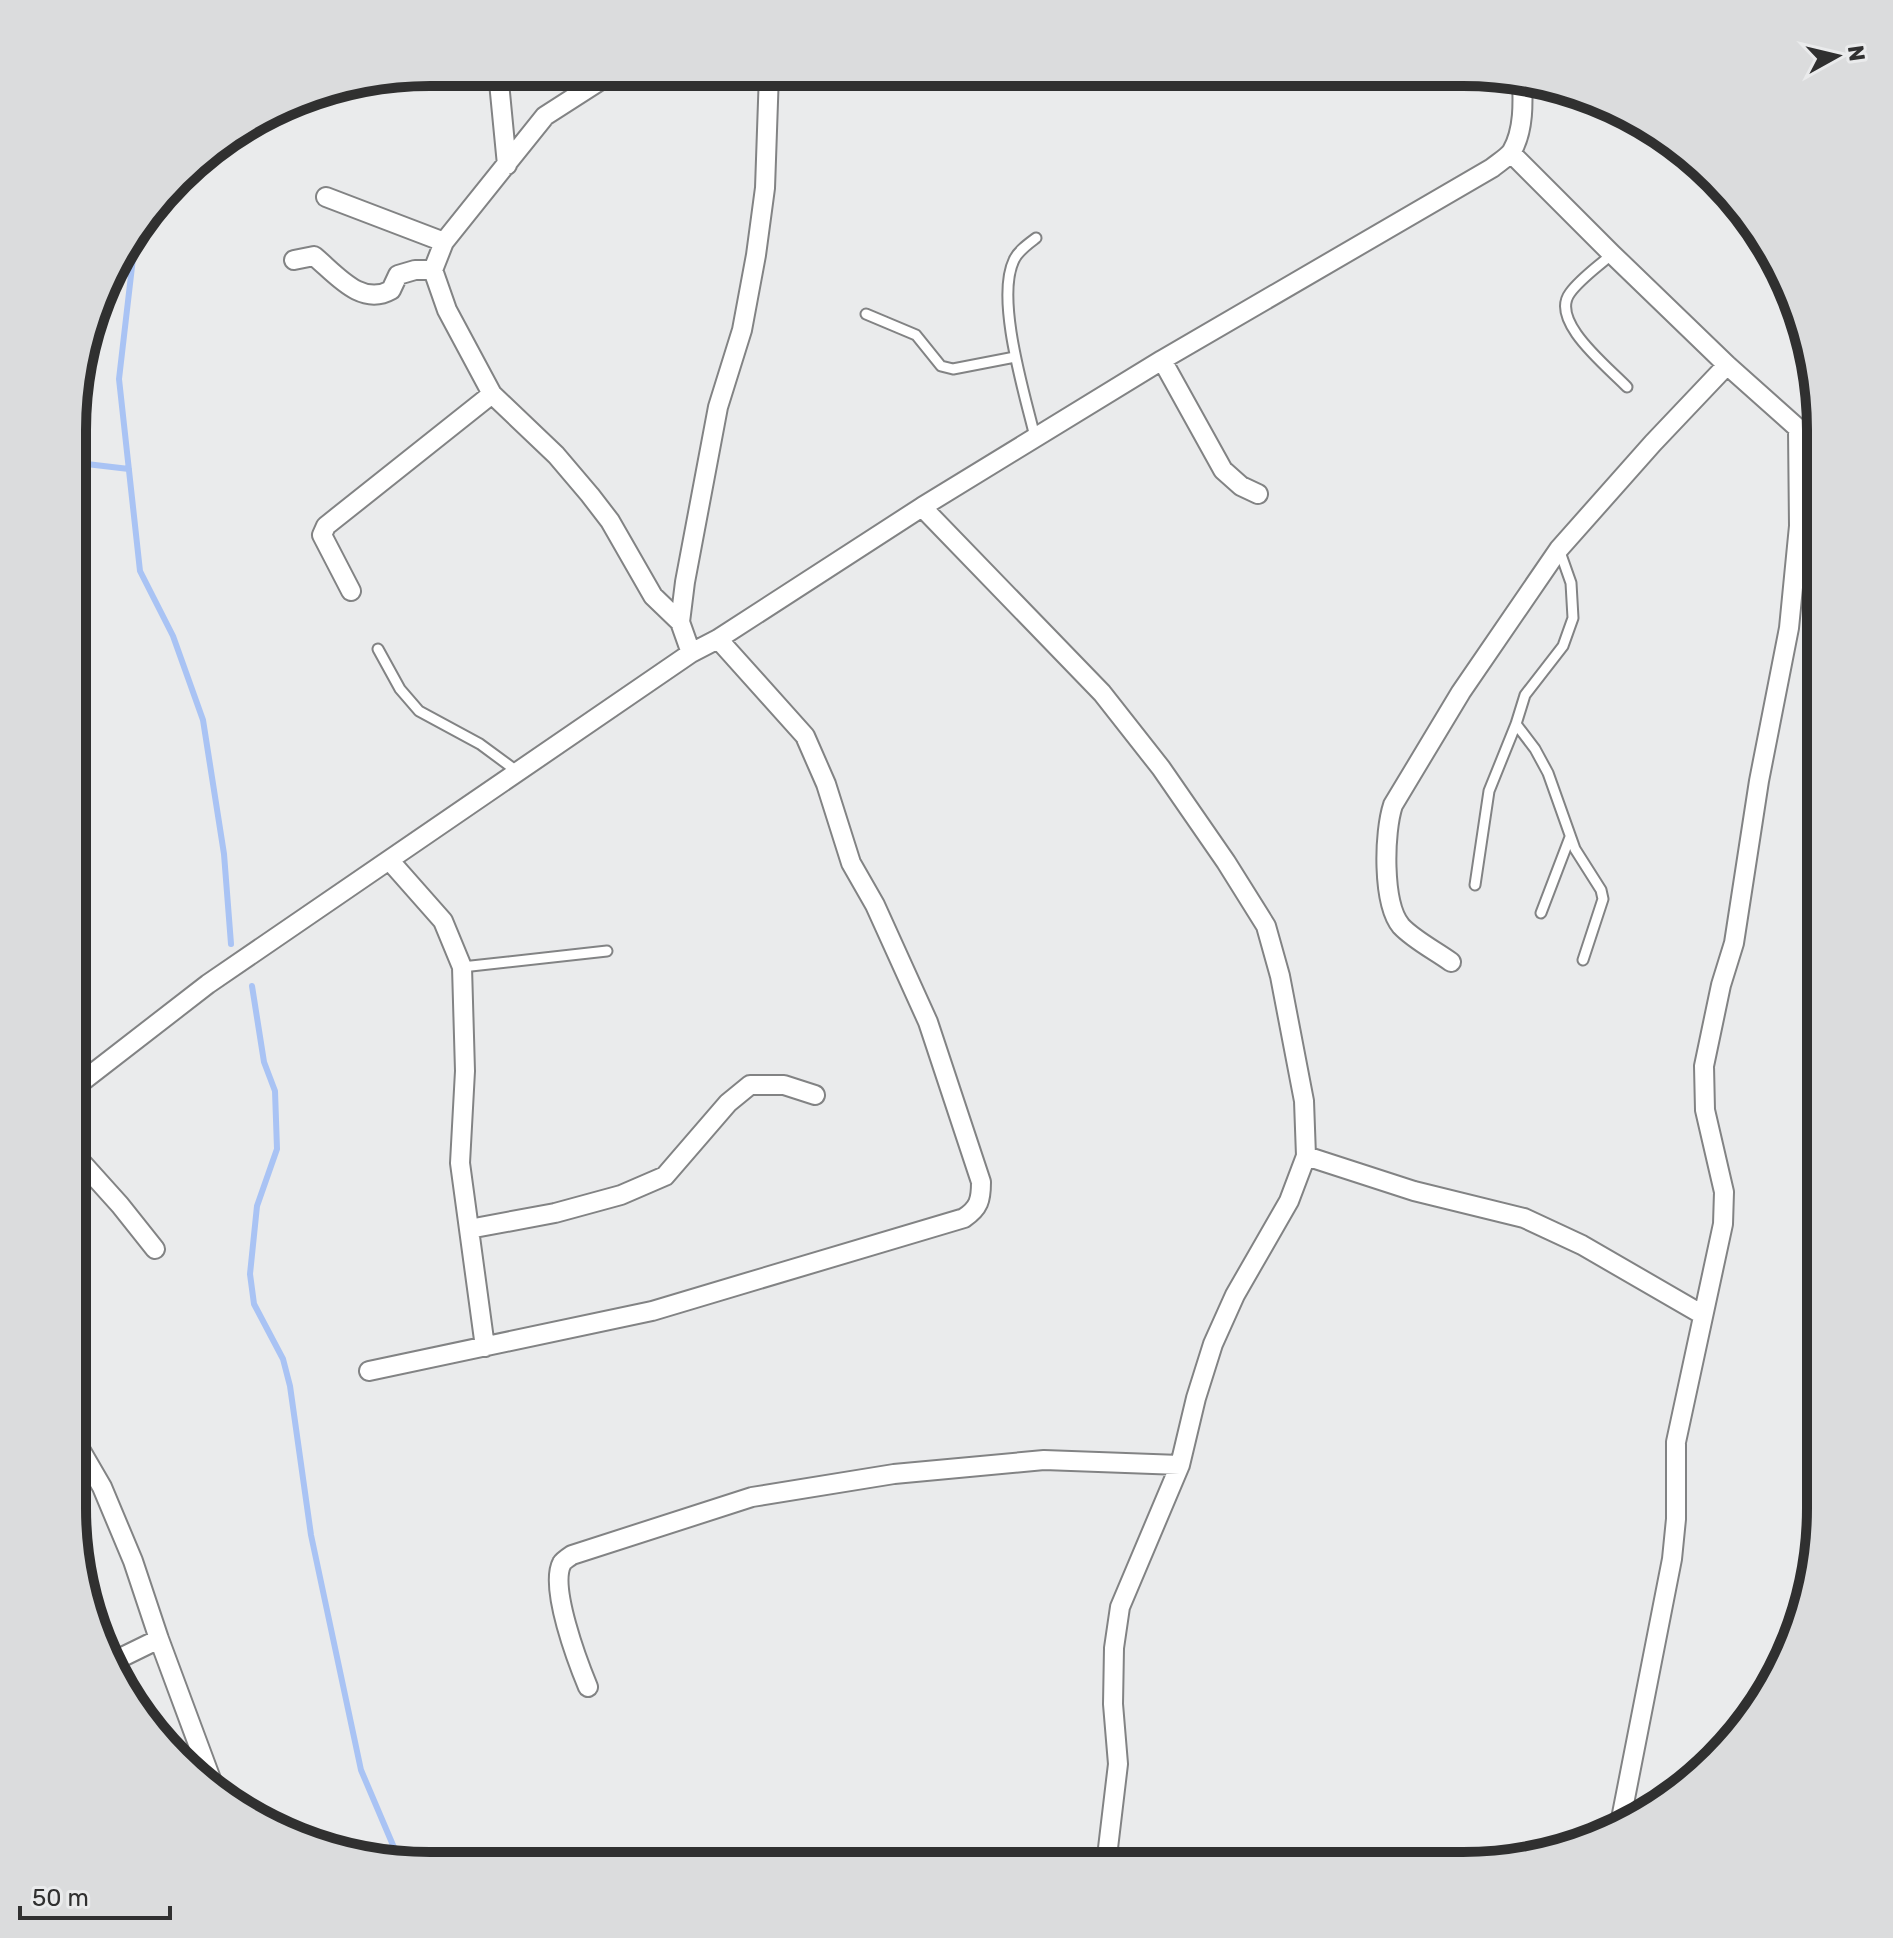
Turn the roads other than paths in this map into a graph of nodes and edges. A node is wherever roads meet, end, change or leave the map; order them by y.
1 (499, 86) edge
2 (592, 86) edge
3 (769, 86) edge
4 (1522, 92) edge
5 (1511, 153) junction
6 (507, 165) junction
7 (326, 197) dead end
8 (1036, 238) dead end
9 (444, 242) junction
10 (1612, 254) junction
11 (294, 260) dead end
12 (433, 270) junction
13 (866, 314) dead end
14 (1015, 357) junction
15 (1162, 360) junction
16 (1727, 365) junction
17 (1627, 387) dead end
18 (492, 394) junction
19 (1798, 430) junction
20 (1036, 437) junction
21 (1807, 437) edge
22 (1258, 494) dead end
23 (922, 507) junction
24 (1559, 549) junction
25 (351, 591) dead end
26 (680, 622) junction
27 (718, 639) junction
28 (378, 649) dead end
29 (691, 653) junction
30 (1516, 724) junction
31 (518, 772) junction
32 (1570, 837) junction
33 (390, 861) junction
34 (1475, 885) dead end
35 (1541, 913) dead end
36 (607, 951) dead end
37 (1583, 960) dead end
38 (1451, 962) dead end
39 (462, 967) junction
40 (86, 1078) edge
41 (815, 1095) dead end
42 (1306, 1156) junction
43 (86, 1167) edge
44 (469, 1229) junction
45 (155, 1249) dead end
46 (1703, 1315) junction
47 (485, 1347) junction
48 (369, 1371) dead end
49 (86, 1459) edge
50 (1180, 1465) junction
51 (159, 1639) junction
52 (120, 1658) edge
53 (588, 1687) dead end
54 (208, 1771) edge
55 (1622, 1813) edge
56 (1108, 1852) edge

1 - 6 street
2 - 6 street
3 - 26 street
4 - 5 street
5 - 10 street
5 - 15 street
6 - 9 street
7 - 9 street
8 - 14 lane
9 - 12 street
10 - 16 street
10 - 17 lane
11 - 12 street
12 - 18 street
13 - 14 lane
14 - 20 lane
15 - 20 street
15 - 22 street
16 - 19 street
16 - 24 street
18 - 25 street
18 - 26 street
19 - 21 street
19 - 46 street
20 - 23 street
23 - 27 street
23 - 42 street
24 - 30 lane
24 - 38 street
26 - 29 street
27 - 29 street
27 - 47 street
28 - 31 lane
29 - 31 street
30 - 32 lane
30 - 34 lane
31 - 33 street
32 - 35 lane
32 - 37 lane
33 - 39 street
33 - 40 street
36 - 39 lane
39 - 44 street
41 - 44 street
42 - 46 street
42 - 50 street
43 - 45 street
44 - 47 street
46 - 55 street
47 - 48 street
49 - 51 street
50 - 53 street
50 - 56 street
51 - 52 street
51 - 54 street

